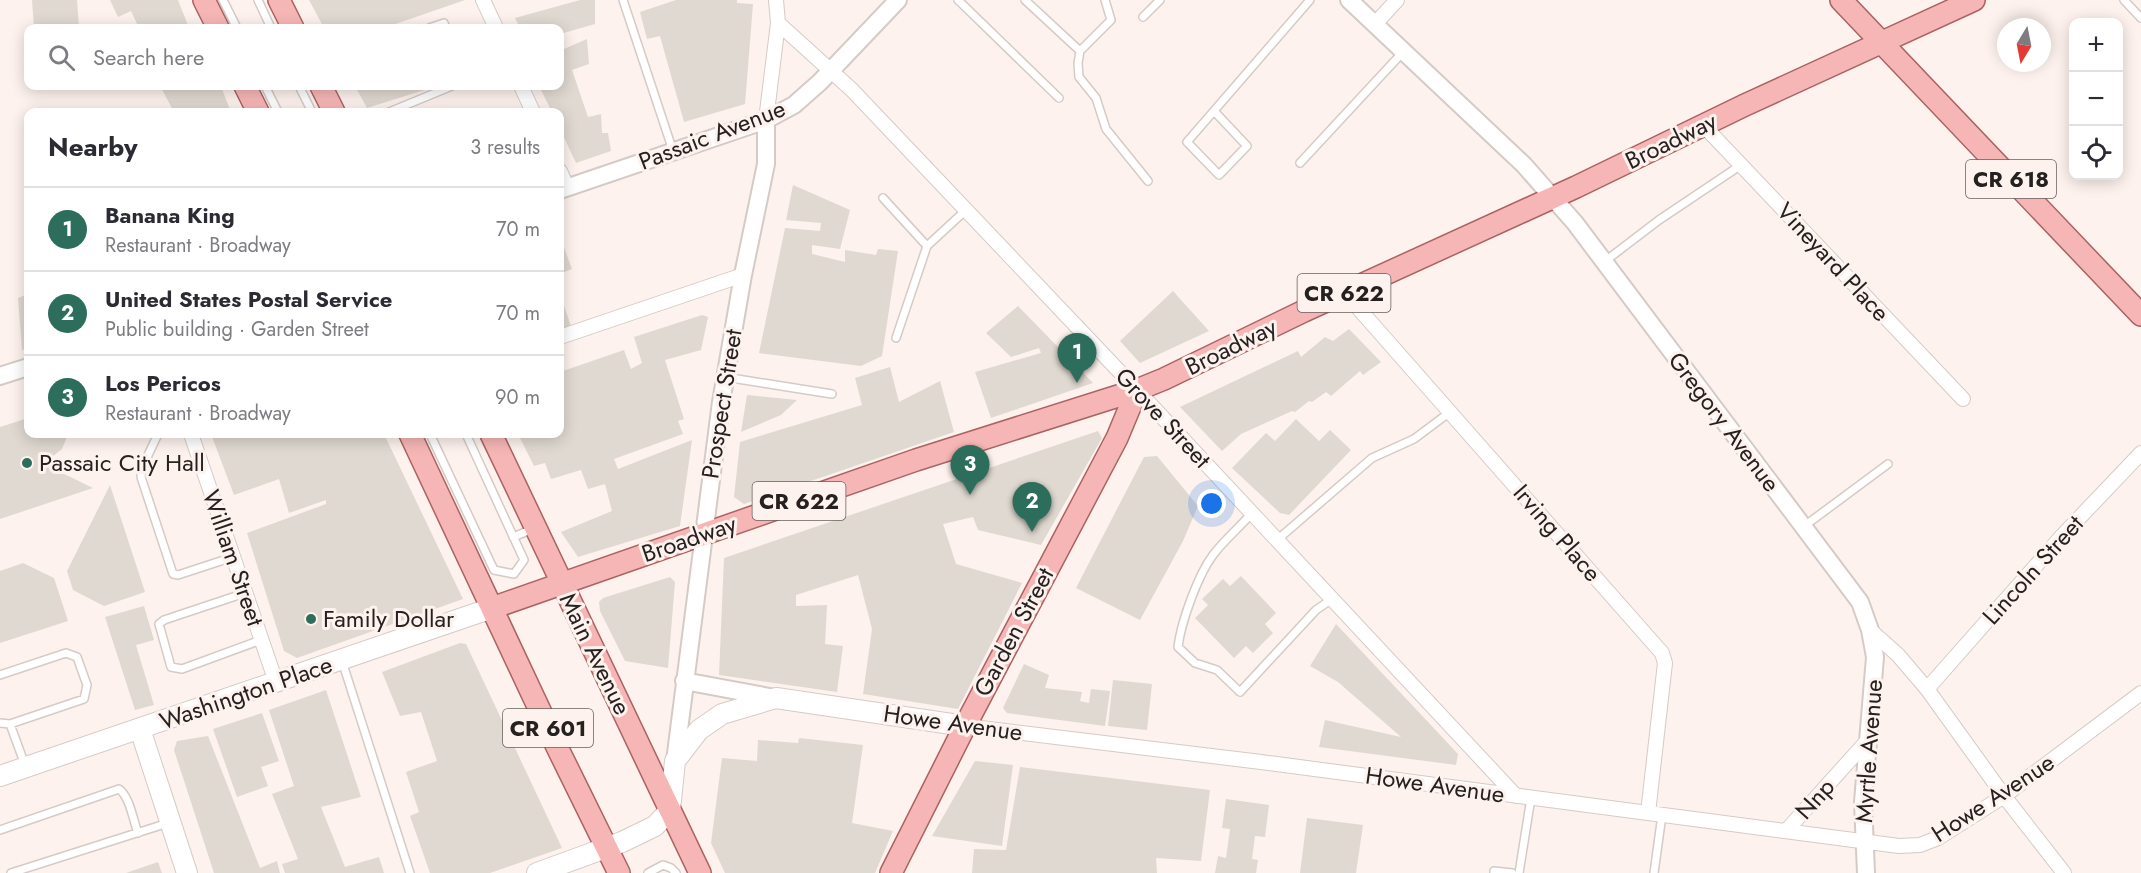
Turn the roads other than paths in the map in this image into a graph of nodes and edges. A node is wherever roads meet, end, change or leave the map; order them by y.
1 (204, 0) edge
2 (223, 0) edge
3 (258, 0) edge
4 (279, 0) edge
5 (483, 0) edge
6 (623, 0) edge
7 (776, 0) edge
8 (898, 0) edge
9 (958, 0) edge
10 (1025, 0) edge
11 (1105, 0) edge
12 (1160, 0) edge
13 (1310, 0) edge
14 (1349, 0) edge
15 (1397, 0) edge
16 (1840, 0) edge
17 (1974, 0) edge
18 (2124, 0) edge
19 (1143, 17) dead end
20 (2141, 18) edge
21 (778, 23) junction
22 (216, 24) edge
23 (235, 24) edge
24 (270, 24) edge
25 (291, 24) edge
26 (494, 24) edge
27 (1375, 24) junction
28 (1881, 43) junction
29 (1080, 51) junction
30 (1403, 52) junction
31 (831, 71) junction
32 (247, 90) edge
33 (267, 90) edge
34 (301, 90) edge
35 (323, 90) edge
36 (442, 90) edge
37 (523, 90) edge
38 (1059, 98) dead end
39 (256, 108) edge
40 (276, 108) edge
41 (310, 108) edge
42 (332, 108) edge
43 (399, 108) edge
44 (531, 108) edge
45 (1214, 111) junction
46 (766, 120) junction
47 (1703, 125) junction
48 (673, 151) junction
49 (1300, 163) dead end
50 (1741, 165) junction
51 (1148, 181) dead end
52 (564, 188) edge
53 (883, 198) dead end
54 (1553, 198) junction
55 (966, 210) junction
56 (927, 246) junction
57 (1604, 262) junction
58 (743, 275) junction
59 (1345, 293) junction
60 (2141, 315) edge
61 (564, 336) edge
62 (896, 338) dead end
63 (24, 368) edge
64 (0, 375) edge
65 (725, 377) junction
66 (1137, 390) junction
67 (832, 394) dead end
68 (1963, 399) dead end
69 (1450, 412) junction
70 (156, 438) edge
71 (192, 438) edge
72 (412, 438) edge
73 (432, 438) edge
74 (468, 438) edge
75 (492, 438) edge
76 (2141, 453) edge
77 (1888, 464) dead end
78 (1252, 513) junction
79 (1803, 527) junction
80 (535, 528) junction
81 (703, 534) junction
82 (513, 537) junction
83 (1276, 540) junction
84 (477, 554) junction
85 (233, 557) junction
86 (562, 584) junction
87 (246, 593) junction
88 (1332, 599) junction
89 (492, 608) junction
90 (1870, 630) junction
91 (261, 640) junction
92 (342, 660) junction
93 (0, 675) edge
94 (684, 681) junction
95 (276, 682) junction
96 (1926, 689) junction
97 (2141, 693) edge
98 (776, 698) junction
99 (0, 723) edge
100 (10, 724) junction
101 (964, 726) junction
102 (140, 729) junction
103 (1868, 740) junction
104 (675, 761) junction
105 (26, 767) junction
106 (0, 776) edge
107 (1515, 796) junction
108 (2004, 796) junction
109 (1531, 798) junction
110 (670, 810) junction
111 (1655, 814) junction
112 (170, 822) junction
113 (0, 830) edge
114 (1786, 831) junction
115 (138, 833) junction
116 (1863, 841) junction
117 (607, 848) junction
118 (11, 873) edge
119 (187, 873) edge
120 (410, 873) edge
121 (537, 873) edge
122 (619, 873) edge
123 (648, 873) edge
124 (676, 873) edge
125 (700, 873) edge
126 (891, 873) edge
127 (1494, 873) edge
128 (1512, 873) edge
129 (1519, 873) edge
130 (1654, 873) edge
131 (1866, 873) edge
132 (2064, 873) edge

1 - 22 main road
2 - 23 lane
3 - 24 lane
4 - 25 main road
5 - 26 street
6 - 48 lane
7 - 21 street, Prospect Street
8 - 31 street, Passaic Avenue
9 - 38 lane
10 - 29 lane
11 - 29 lane
12 - 19 lane
13 - 45 lane
14 - 27 street, Gregory Avenue
15 - 27 street
16 - 28 main road, CR 618
17 - 28 main road, Broadway / CR 622
18 - 20 lane
21 - 31 street, Grove Street
21 - 46 street, Prospect Street
27 - 30 street, Gregory Avenue
28 - 47 main road, Broadway / CR 622
28 - 60 main road, CR 618
29 - 51 lane
30 - 49 lane
30 - 54 street, Gregory Avenue
31 - 46 street, Passaic Avenue
31 - 55 street, Grove Street
32 - 39 main road
33 - 40 lane
34 - 41 lane
35 - 42 main road
36 - 43 lane
37 - 44 street
45 - 45 lane
46 - 48 street, Passaic Avenue
46 - 58 street, Prospect Street
47 - 50 street, Vineyard Place
47 - 54 main road, Broadway / CR 622
48 - 52 street, Passaic Avenue
50 - 57 lane
50 - 68 street, Vineyard Place
53 - 56 lane
54 - 57 street, Gregory Avenue
54 - 59 main road, Broadway / CR 622
55 - 56 lane
55 - 66 street, Grove Street
56 - 62 lane
57 - 79 street, Gregory Avenue
58 - 61 street
58 - 65 street, Prospect Street
59 - 66 main road, Broadway / CR 622
59 - 69 street, Irving Place
63 - 64 street
65 - 67 lane
65 - 81 street, Prospect Street
66 - 78 street, Grove Street
66 - 81 main road, Broadway / CR 622
66 - 101 main road, Garden Street
69 - 83 lane
69 - 111 street, Irving Place
70 - 85 lane
71 - 85 street, William Street
72 - 84 main road, CR 601
73 - 84 lane
74 - 82 lane
75 - 80 main road, Main Avenue / CR 601
76 - 96 street, Lincoln Street
77 - 79 lane
78 - 83 street, Grove Street
78 - 88 lane
79 - 90 street, Gregory Avenue
80 - 82 lane
80 - 86 main road, Main Avenue / CR 601
81 - 86 main road, Broadway / CR 622
81 - 94 street, Prospect Street
82 - 84 lane
83 - 88 street, Grove Street
84 - 89 main road, CR 601
85 - 87 street, William Street
86 - 89 main road, Broadway / CR 622
86 - 110 main road, Main Avenue / CR 601
87 - 91 street, William Street
87 - 91 lane
88 - 107 street, Grove Street
89 - 92 main road, Washington Place
89 - 117 main road, CR 601
90 - 96 street, Gregory Avenue
90 - 103 street, Myrtle Avenue
91 - 95 street, William Street
92 - 95 main road, Washington Place
92 - 120 lane
93 - 100 lane
94 - 98 street, Howe Avenue
94 - 104 street, Prospect Street
95 - 102 main road, Washington Place
96 - 108 street, Gregory Avenue
97 - 108 street, Howe Avenue
98 - 101 main road, Howe Avenue
98 - 104 main road
99 - 100 lane
100 - 105 lane
101 - 107 street, Howe Avenue
101 - 126 main road, Garden Street
102 - 105 main road, Washington Place
102 - 112 main road
103 - 114 street, Nnp
103 - 116 street, Myrtle Avenue
104 - 110 main road, Prospect Street
105 - 106 main road, Washington Place
107 - 109 street, Howe Avenue
108 - 116 street, Howe Avenue
108 - 132 street, Gregory Avenue
109 - 111 street, Howe Avenue
109 - 129 lane
110 - 117 main road
110 - 125 main road, Main Avenue / CR 601
111 - 114 street, Howe Avenue
111 - 130 lane
112 - 115 lane
112 - 119 main road
113 - 115 lane
114 - 116 street, Howe Avenue
115 - 118 lane
116 - 131 street, Myrtle Avenue
117 - 121 main road
117 - 122 main road, CR 601
123 - 124 lane
127 - 128 lane

